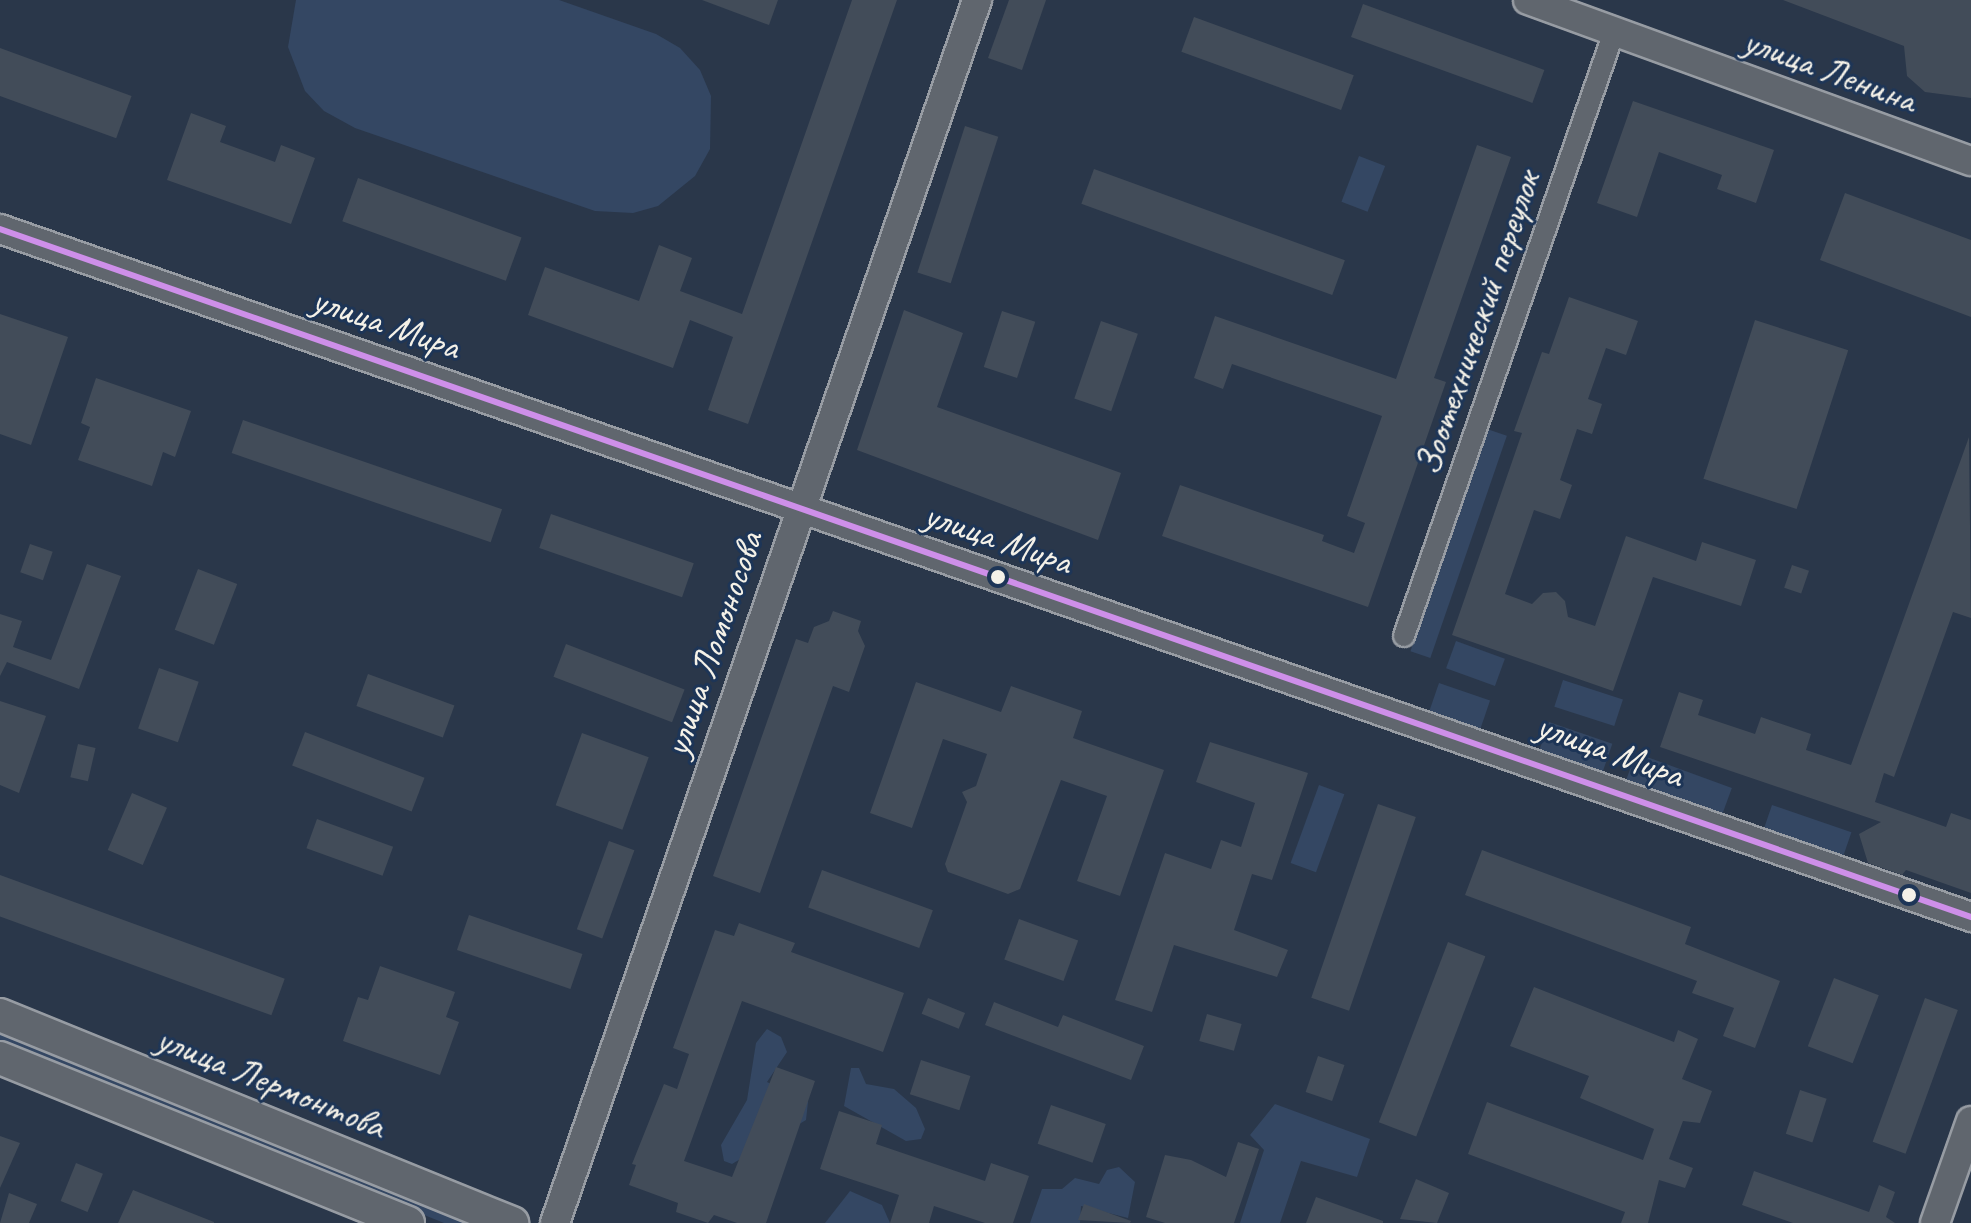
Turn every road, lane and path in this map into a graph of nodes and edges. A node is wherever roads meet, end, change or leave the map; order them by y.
1 (977, 0) edge
2 (1528, 0) edge
3 (1614, 32) junction
4 (1971, 161) edge
5 (0, 229) edge
6 (799, 508) junction
7 (1404, 636) dead end
8 (1971, 917) edge
9 (0, 1015) edge
10 (0, 1058) edge
11 (1971, 1121) edge
12 (408, 1223) edge
13 (512, 1223) edge
14 (555, 1223) edge
15 (1935, 1223) edge

1 - 6 main road, улица Ломоносова
2 - 3 main road, улица Ленина
3 - 4 main road, улица Ленина
3 - 7 street, Зоотехнический переулок
5 - 6 main road, улица Мира
6 - 8 main road, улица Мира
6 - 14 main road, улица Ломоносова
9 - 13 main road, улица Лермонтова
10 - 12 main road, улица Лермонтова
11 - 15 main road

